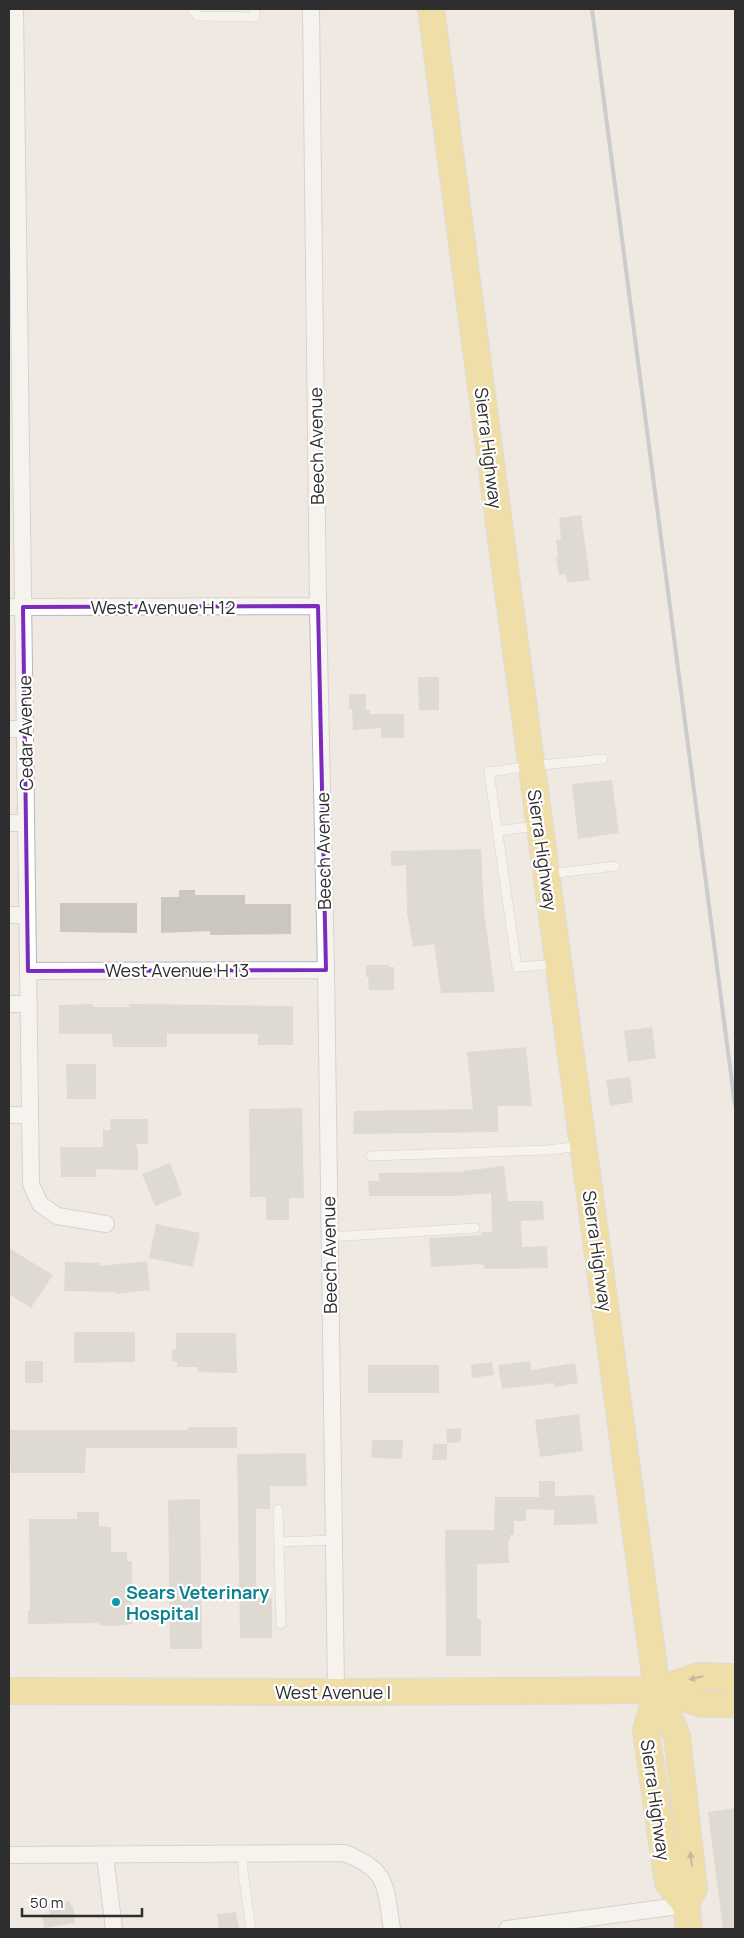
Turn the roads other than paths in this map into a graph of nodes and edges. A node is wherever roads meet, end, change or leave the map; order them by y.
1 (15, 9) edge
2 (192, 9) edge
3 (255, 9) edge
4 (311, 9) edge
5 (432, 9) edge
6 (318, 606) junction
7 (16, 607) edge
8 (17, 729) edge
9 (603, 759) dead end
10 (532, 766) junction
11 (9, 823) edge
12 (26, 823) junction
13 (540, 826) junction
14 (497, 831) junction
15 (614, 866) dead end
16 (546, 875) junction
17 (9, 915) edge
18 (27, 915) junction
19 (559, 964) junction
20 (28, 970) junction
21 (326, 970) junction
22 (9, 1004) edge
23 (29, 1004) junction
24 (9, 1115) edge
25 (30, 1115) junction
26 (584, 1146) junction
27 (371, 1156) dead end
28 (106, 1224) dead end
29 (475, 1228) dead end
30 (329, 1237) junction
31 (278, 1508) dead end
32 (333, 1540) junction
33 (279, 1542) junction
34 (281, 1624) dead end
35 (735, 1676) edge
36 (658, 1690) junction
37 (9, 1691) edge
38 (336, 1692) junction
39 (735, 1704) edge
40 (243, 1854) junction
41 (9, 1855) edge
42 (105, 1856) junction
43 (687, 1917) edge
44 (534, 1928) edge
45 (114, 1929) edge
46 (251, 1929) edge
47 (392, 1929) edge
48 (507, 1929) edge

1 - 7 street, Cedar Avenue
2 - 3 lane
4 - 6 street, Beech Avenue
5 - 10 main road, Sierra Highway
6 - 7 street, West Avenue H 12
6 - 21 street, Beech Avenue
7 - 8 street, Cedar Avenue
8 - 12 street, Cedar Avenue
9 - 10 lane
10 - 13 main road, Sierra Highway
10 - 14 lane
11 - 12 street
12 - 18 street, Cedar Avenue
13 - 14 lane
13 - 16 main road, Sierra Highway
14 - 19 lane
15 - 16 lane
16 - 19 main road, Sierra Highway
17 - 18 street
18 - 20 street, Cedar Avenue
19 - 26 main road, Sierra Highway
20 - 21 street, West Avenue H 13
20 - 23 street, Cedar Avenue
21 - 30 street, Beech Avenue
22 - 23 street
23 - 25 street, Cedar Avenue
24 - 25 street
25 - 28 street, Cedar Avenue
26 - 27 lane
26 - 36 main road, Sierra Highway
29 - 30 lane
30 - 32 street, Beech Avenue
31 - 33 lane
32 - 33 lane
32 - 38 street, Beech Avenue
33 - 34 lane
35 -> 36 main road, West Avenue I
36 - 38 main road, West Avenue I
36 - 39 main road, West Avenue I
36 - 43 main road, Sierra Highway
37 - 38 main road, West Avenue I
40 - 42 street
40 - 46 lane
40 - 47 street
41 - 42 street
42 - 45 street
43 - 44 street
44 - 48 street

